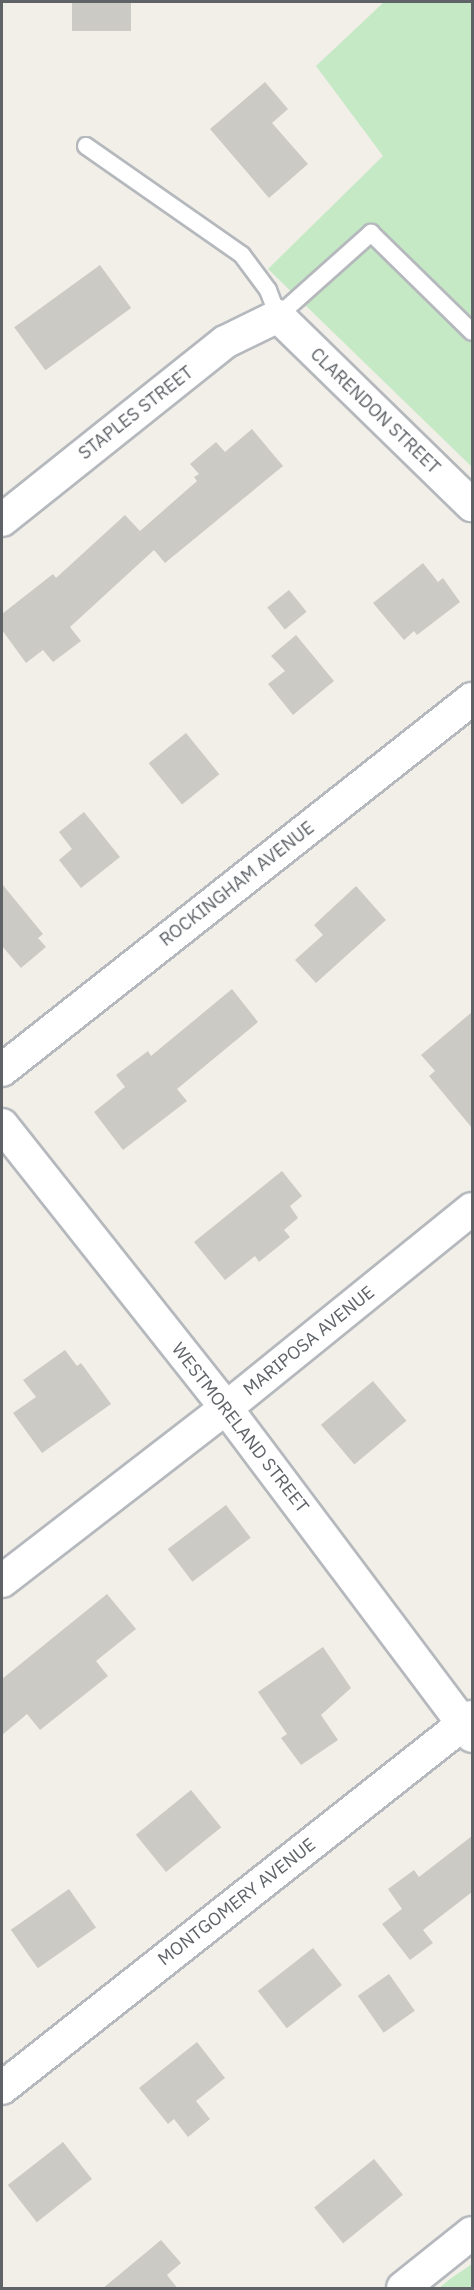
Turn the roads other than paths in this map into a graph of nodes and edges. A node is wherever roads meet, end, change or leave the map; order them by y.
1 (86, 146) dead end
2 (278, 316) junction
3 (472, 332) edge
4 (472, 506) edge
5 (2, 520) edge
6 (472, 699) edge
7 (2, 1070) edge
8 (2, 1125) edge
9 (472, 1209) edge
10 (226, 1408) junction
11 (2, 1581) edge
12 (470, 1725) edge
13 (2, 2088) edge
14 (472, 2233) edge
15 (403, 2289) edge

1 - 2 lane
2 - 3 lane
2 - 4 street, CLARENDON STREET
2 - 5 street, STAPLES STREET
6 - 7 street, ROCKINGHAM AVENUE
8 - 10 street, WESTMORELAND STREET
9 - 10 street, MARIPOSA AVENUE
10 - 11 street, MARIPOSA AVENUE
10 - 12 street, WESTMORELAND STREET
12 - 13 street, MONTGOMERY AVENUE
14 - 15 street

